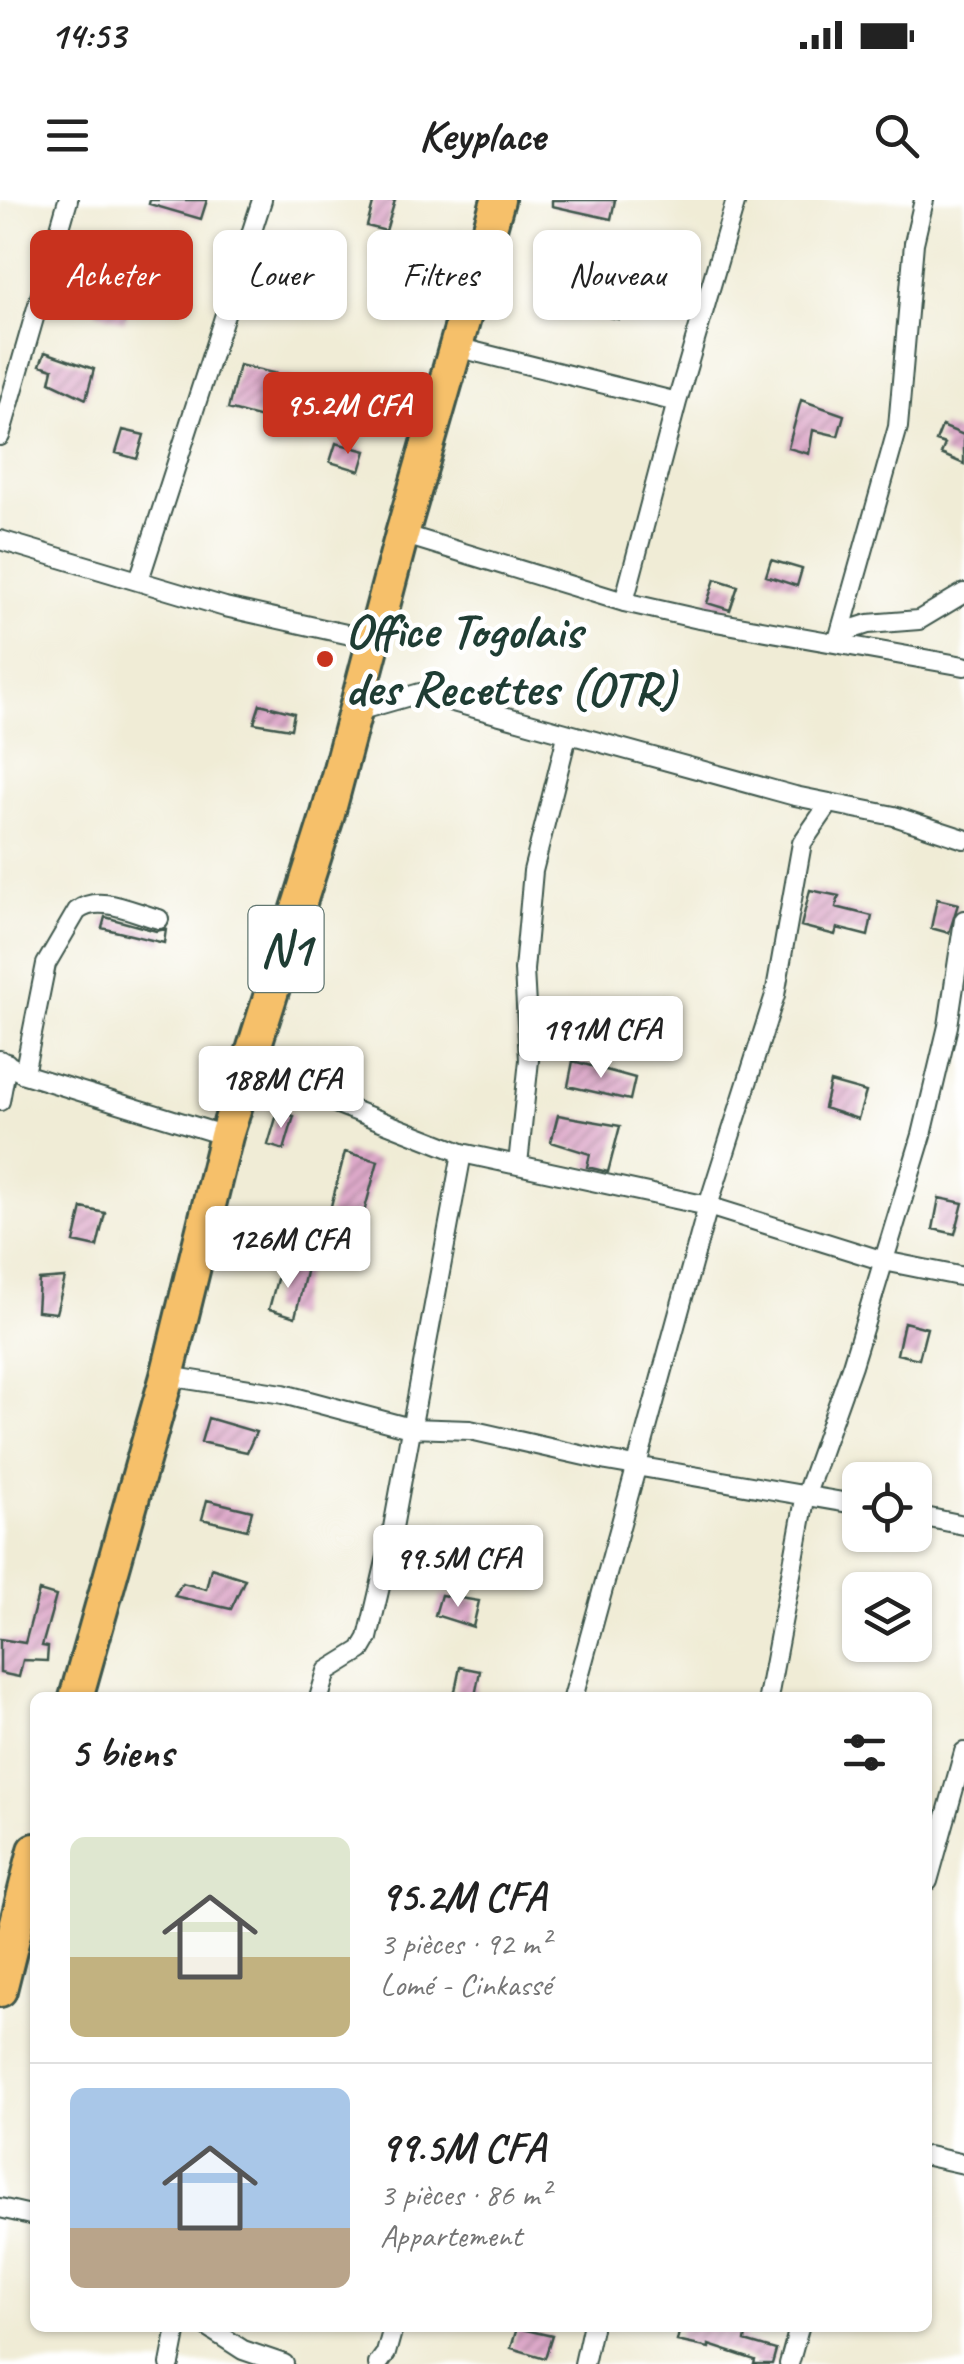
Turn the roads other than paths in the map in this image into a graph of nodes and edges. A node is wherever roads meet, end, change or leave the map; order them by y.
1 (68, 200) edge
2 (262, 200) edge
3 (498, 200) edge
4 (736, 200) edge
5 (924, 200) edge
6 (456, 347) junction
7 (677, 402) junction
8 (0, 436) edge
9 (402, 534) junction
10 (0, 540) edge
11 (139, 580) junction
12 (964, 593) edge
13 (624, 602) junction
14 (838, 638) junction
15 (374, 640) junction
16 (964, 666) edge
17 (354, 712) junction
18 (567, 736) junction
19 (829, 804) junction
20 (964, 840) edge
21 (159, 918) dead end
22 (964, 920) edge
23 (4, 1062) edge
24 (249, 1069) junction
25 (24, 1074) junction
26 (0, 1101) edge
27 (226, 1136) junction
28 (462, 1153) junction
29 (518, 1164) junction
30 (708, 1206) junction
31 (884, 1261) junction
32 (964, 1277) edge
33 (167, 1376) junction
34 (410, 1428) junction
35 (636, 1464) junction
36 (806, 1494) junction
37 (842, 1501) edge
38 (932, 1519) edge
39 (964, 1525) edge
40 (78, 1692) edge
41 (320, 1692) edge
42 (575, 1692) edge
43 (769, 1692) edge
44 (964, 1752) edge
45 (932, 1867) edge
46 (30, 1868) edge
47 (18, 1910) edge
48 (0, 1990) edge
49 (932, 2157) edge
50 (964, 2164) edge
51 (0, 2208) edge
52 (30, 2215) edge
53 (176, 2332) edge
54 (215, 2332) edge
55 (392, 2332) edge
56 (591, 2332) edge
57 (798, 2332) edge
58 (170, 2364) edge
59 (284, 2364) edge
60 (378, 2364) edge
61 (584, 2364) edge
62 (789, 2364) edge

1 - 8 street
2 - 11 street
3 - 6 highway, N1
4 - 7 street
5 - 14 street
6 - 7 street
6 - 9 highway, N1
7 - 13 street
9 - 13 street
9 - 15 highway, N1
10 - 11 street
11 - 15 street
12 - 14 street
13 - 14 street
14 - 16 street
15 - 17 highway, N1
17 - 18 street
17 - 24 highway, N1
18 - 19 street
18 - 29 street
19 - 20 street
19 - 30 street
21 - 25 street
22 - 31 street
23 - 25 street
23 - 26 street
24 - 27 highway, N1
24 - 28 street
25 - 27 street
27 - 33 highway, N1
28 - 29 street
28 - 34 street
29 - 30 street
30 - 31 street
30 - 35 street
31 - 32 street
31 - 36 street
33 - 34 street
33 - 40 highway, N1
34 - 35 street
34 - 41 street
35 - 36 street
35 - 42 street
36 - 37 street
36 - 43 street
38 - 39 street
44 - 45 street
46 - 47 highway
47 - 48 highway
49 - 50 street
51 - 52 street
53 - 58 street
54 - 59 street
55 - 60 street
56 - 61 street
57 - 62 street

